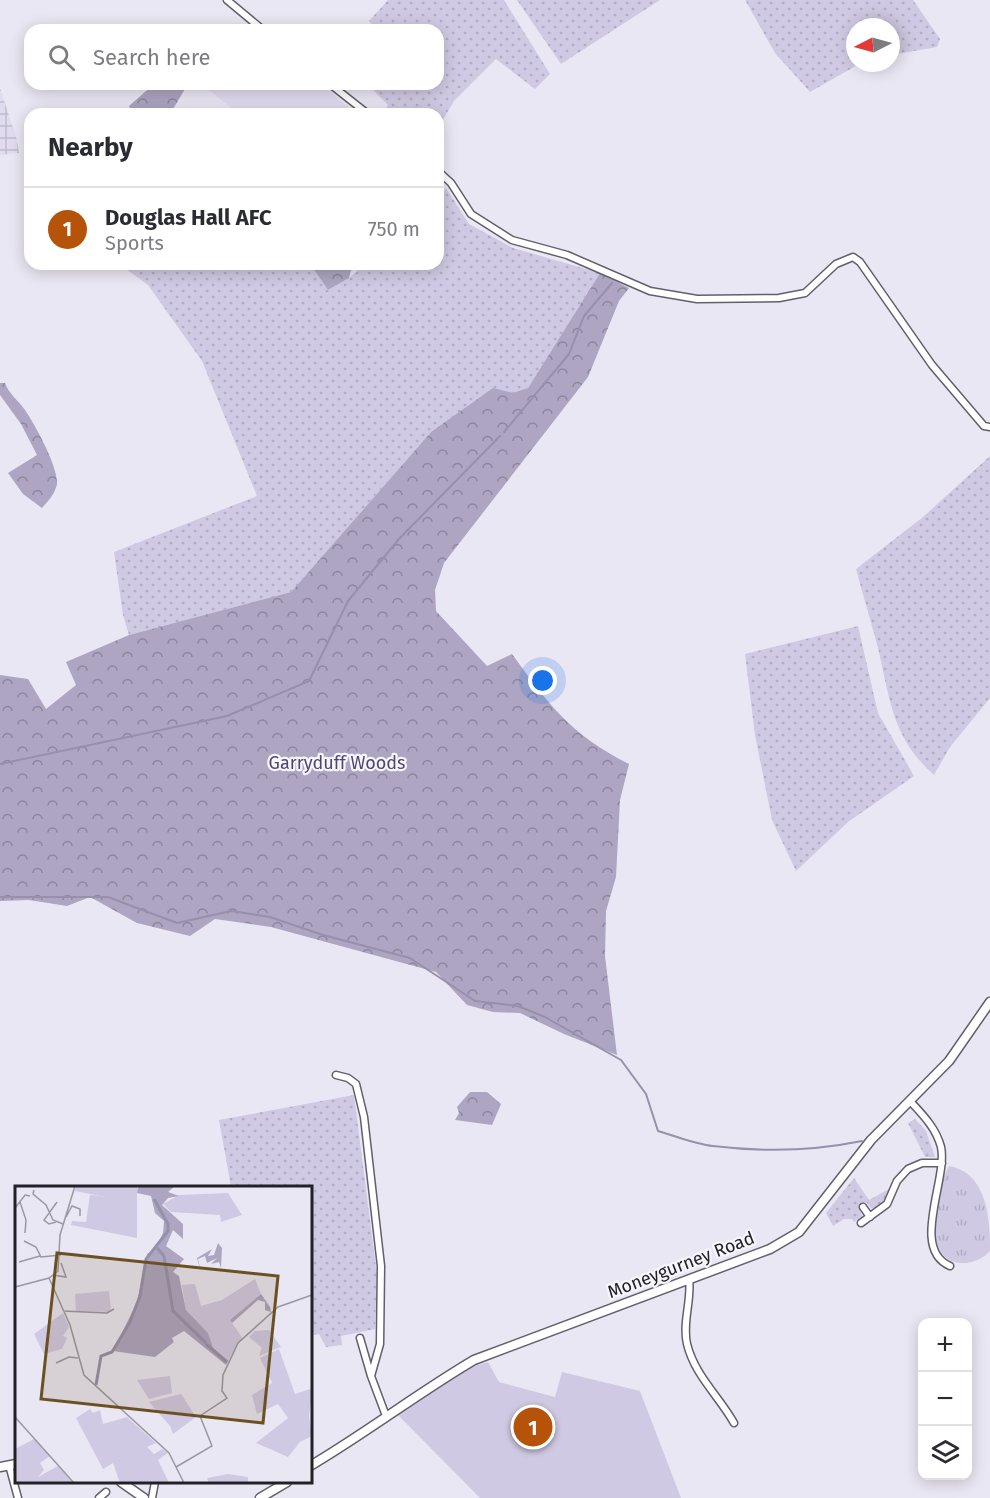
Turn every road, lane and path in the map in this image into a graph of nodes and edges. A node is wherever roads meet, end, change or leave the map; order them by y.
1 (227, 0) edge
2 (256, 24) edge
3 (338, 90) edge
4 (360, 108) edge
5 (444, 176) edge
6 (990, 427) edge
7 (990, 1002) edge
8 (336, 1075) dead end
9 (910, 1101) junction
10 (942, 1163) junction
11 (863, 1207) dead end
12 (870, 1217) junction
13 (861, 1223) dead end
14 (950, 1266) dead end
15 (689, 1279) junction
16 (360, 1338) dead end
17 (371, 1376) junction
18 (386, 1416) junction
19 (734, 1423) dead end
20 (8, 1465) edge
21 (312, 1465) edge
22 (122, 1483) edge
23 (155, 1483) edge
24 (285, 1483) edge
25 (106, 1492) dead end
26 (18, 1498) edge
27 (99, 1498) edge
28 (144, 1498) edge
29 (152, 1498) edge
30 (260, 1498) edge

1 - 2 street
3 - 4 street
5 - 6 street
7 - 9 street, Moneygurney Road
8 - 17 street
9 - 10 street
9 - 15 street, Moneygurney Road
10 - 12 street
10 - 14 street
11 - 12 street
12 - 13 street
15 - 18 street, Moneygurney Road
15 - 19 street
16 - 17 street
17 - 18 street
18 - 21 street, Moneygurney Road
20 - 26 street
22 - 28 street
23 - 29 street
24 - 30 street
25 - 27 street

